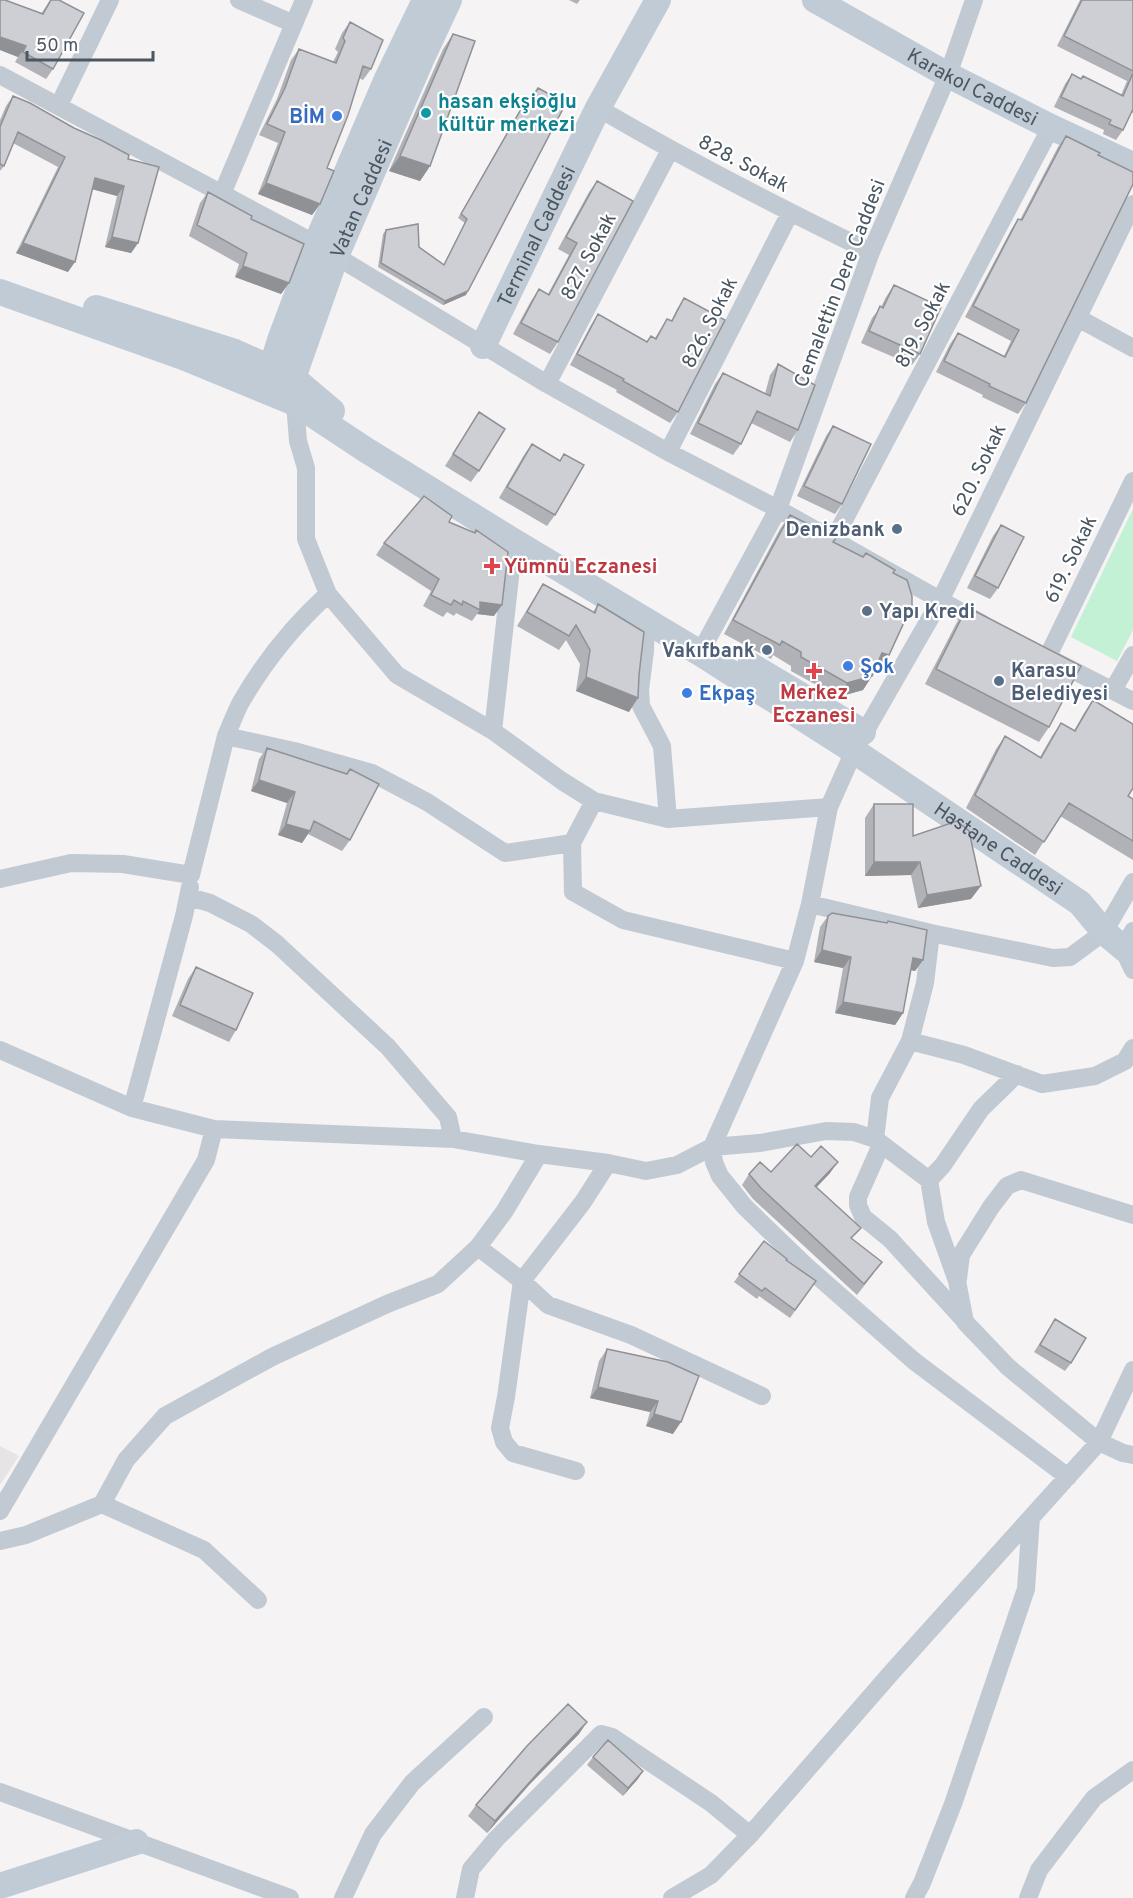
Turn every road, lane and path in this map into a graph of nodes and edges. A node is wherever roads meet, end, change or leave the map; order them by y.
1 (110, 0) edge
2 (239, 0) edge
3 (304, 0) edge
4 (425, 0) edge
5 (449, 0) edge
6 (658, 0) edge
7 (815, 0) edge
8 (974, 0) edge
9 (294, 24) junction
10 (0, 75) edge
11 (948, 75) junction
12 (59, 105) junction
13 (598, 108) junction
14 (1051, 127) junction
15 (670, 150) junction
16 (1133, 165) edge
17 (222, 194) junction
18 (1133, 204) edge
19 (790, 213) junction
20 (326, 250) junction
21 (871, 252) junction
22 (0, 275) edge
23 (0, 292) edge
24 (1078, 318) junction
25 (483, 346) junction
26 (1133, 348) edge
27 (276, 379) junction
28 (547, 384) junction
29 (296, 403) junction
30 (668, 452) junction
31 (1133, 481) edge
32 (778, 509) junction
33 (510, 539) junction
34 (833, 541) junction
35 (328, 594) junction
36 (940, 601) junction
37 (646, 621) junction
38 (998, 632) edge
39 (704, 646) junction
40 (1028, 647) edge
41 (1133, 655) edge
42 (1047, 658) junction
43 (1113, 690) junction
44 (1133, 701) edge
45 (493, 731) junction
46 (226, 736) junction
47 (858, 742) junction
48 (594, 801) junction
49 (829, 807) junction
50 (668, 819) junction
51 (572, 843) junction
52 (191, 875) junction
53 (0, 879) edge
54 (1133, 882) edge
55 (189, 897) junction
56 (810, 904) junction
57 (931, 933) junction
58 (1125, 948) edge
59 (795, 961) junction
60 (910, 1041) junction
61 (1133, 1048) edge
62 (0, 1050) edge
63 (1017, 1074) junction
64 (132, 1108) junction
65 (214, 1129) junction
66 (453, 1139) junction
67 (878, 1142) junction
68 (712, 1147) junction
69 (539, 1154) junction
70 (608, 1162) junction
71 (929, 1180) junction
72 (1133, 1215) edge
73 (478, 1247) junction
74 (522, 1281) junction
75 (957, 1281) junction
76 (965, 1322) junction
77 (1133, 1371) edge
78 (762, 1396) dead end
79 (1099, 1442) junction
80 (1133, 1455) edge
81 (576, 1471) dead end
82 (1068, 1477) junction
83 (102, 1504) junction
84 (0, 1511) edge
85 (1031, 1518) junction
86 (0, 1541) edge
87 (258, 1600) dead end
88 (484, 1717) dead end
89 (1133, 1770) edge
90 (0, 1792) edge
91 (750, 1835) junction
92 (136, 1842) junction
93 (0, 1886) edge
94 (290, 1898) edge
95 (343, 1898) edge
96 (465, 1898) edge
97 (672, 1898) edge
98 (914, 1898) edge
99 (1028, 1898) edge

1 - 12 street
2 - 9 street
3 - 9 street
4 - 20 main road, Vatan Caddesi
5 - 20 main road, Vatan Caddesi
6 - 13 main road, Terminal Caddesi
7 - 11 main road, Karakol Caddesi
8 - 11 street, Cemalettin Dere Caddesi
9 - 17 street
10 - 12 street
11 - 14 main road, Karakol Caddesi
11 - 21 street, Cemalettin Dere Caddesi
12 - 17 street
13 - 15 street, 828. Sokak
13 - 25 main road, Terminal Caddesi
14 - 16 main road, Karakol Caddesi
14 - 34 street, 819. Sokak
15 - 19 street, 828. Sokak
15 - 28 street, 827. Sokak
17 - 20 street
18 - 24 street, 620. Sokak
19 - 21 street, 828. Sokak
19 - 30 street, 826. Sokak
20 - 25 street
20 - 27 main road, Vatan Caddesi
21 - 32 street, Cemalettin Dere Caddesi
22 - 27 main road
23 - 27 main road
24 - 26 street
24 - 36 street, 620. Sokak
25 - 28 street
27 - 29 main road
27 - 39 main road
28 - 30 street
29 - 33 main road
29 - 35 street
30 - 32 street
31 - 42 street, 619. Sokak
32 - 34 street
32 - 39 street, Cemalettin Dere Caddesi
33 - 37 main road
33 - 45 street
34 - 36 street
35 - 45 street
35 - 46 street
36 - 38 street
36 - 47 street, 620. Sokak
37 - 39 main road
37 - 50 street
39 - 47 main road, Hastane Caddesi
40 - 42 street
41 - 43 street
42 - 43 street
43 - 44 street
45 - 48 street
46 - 51 street
46 - 52 street
47 - 49 street, 620. Sokak
47 - 58 main road, Hastane Caddesi
48 - 50 street
48 - 51 street
49 - 50 street
49 - 56 street, 620. Sokak
51 - 59 street
52 - 53 street
52 - 55 street
54 - 58 street
55 - 64 street
55 - 66 street
56 - 57 street
56 - 59 street, 620. Sokak
57 - 58 street
57 - 60 street
59 - 68 street, 620. Sokak
60 - 63 street
60 - 67 street
61 - 63 street
62 - 64 street
63 - 71 street
64 - 65 street
65 - 66 street
65 - 84 street
66 - 69 street
67 - 68 street
67 - 71 street
67 - 76 street
68 - 70 street
68 - 82 street
69 - 70 street
69 - 73 street
70 - 74 street
71 - 75 street
72 - 75 street
73 - 74 street
73 - 83 street
74 - 78 street
74 - 81 street
75 - 76 street
76 - 79 street
77 - 79 street
79 - 80 street
79 - 82 street
82 - 85 street
83 - 86 street
83 - 87 street
85 - 91 street
85 - 98 street
88 - 95 street
89 - 99 street
90 - 92 street
91 - 96 street
91 - 97 street
92 - 93 main road
92 - 94 street

